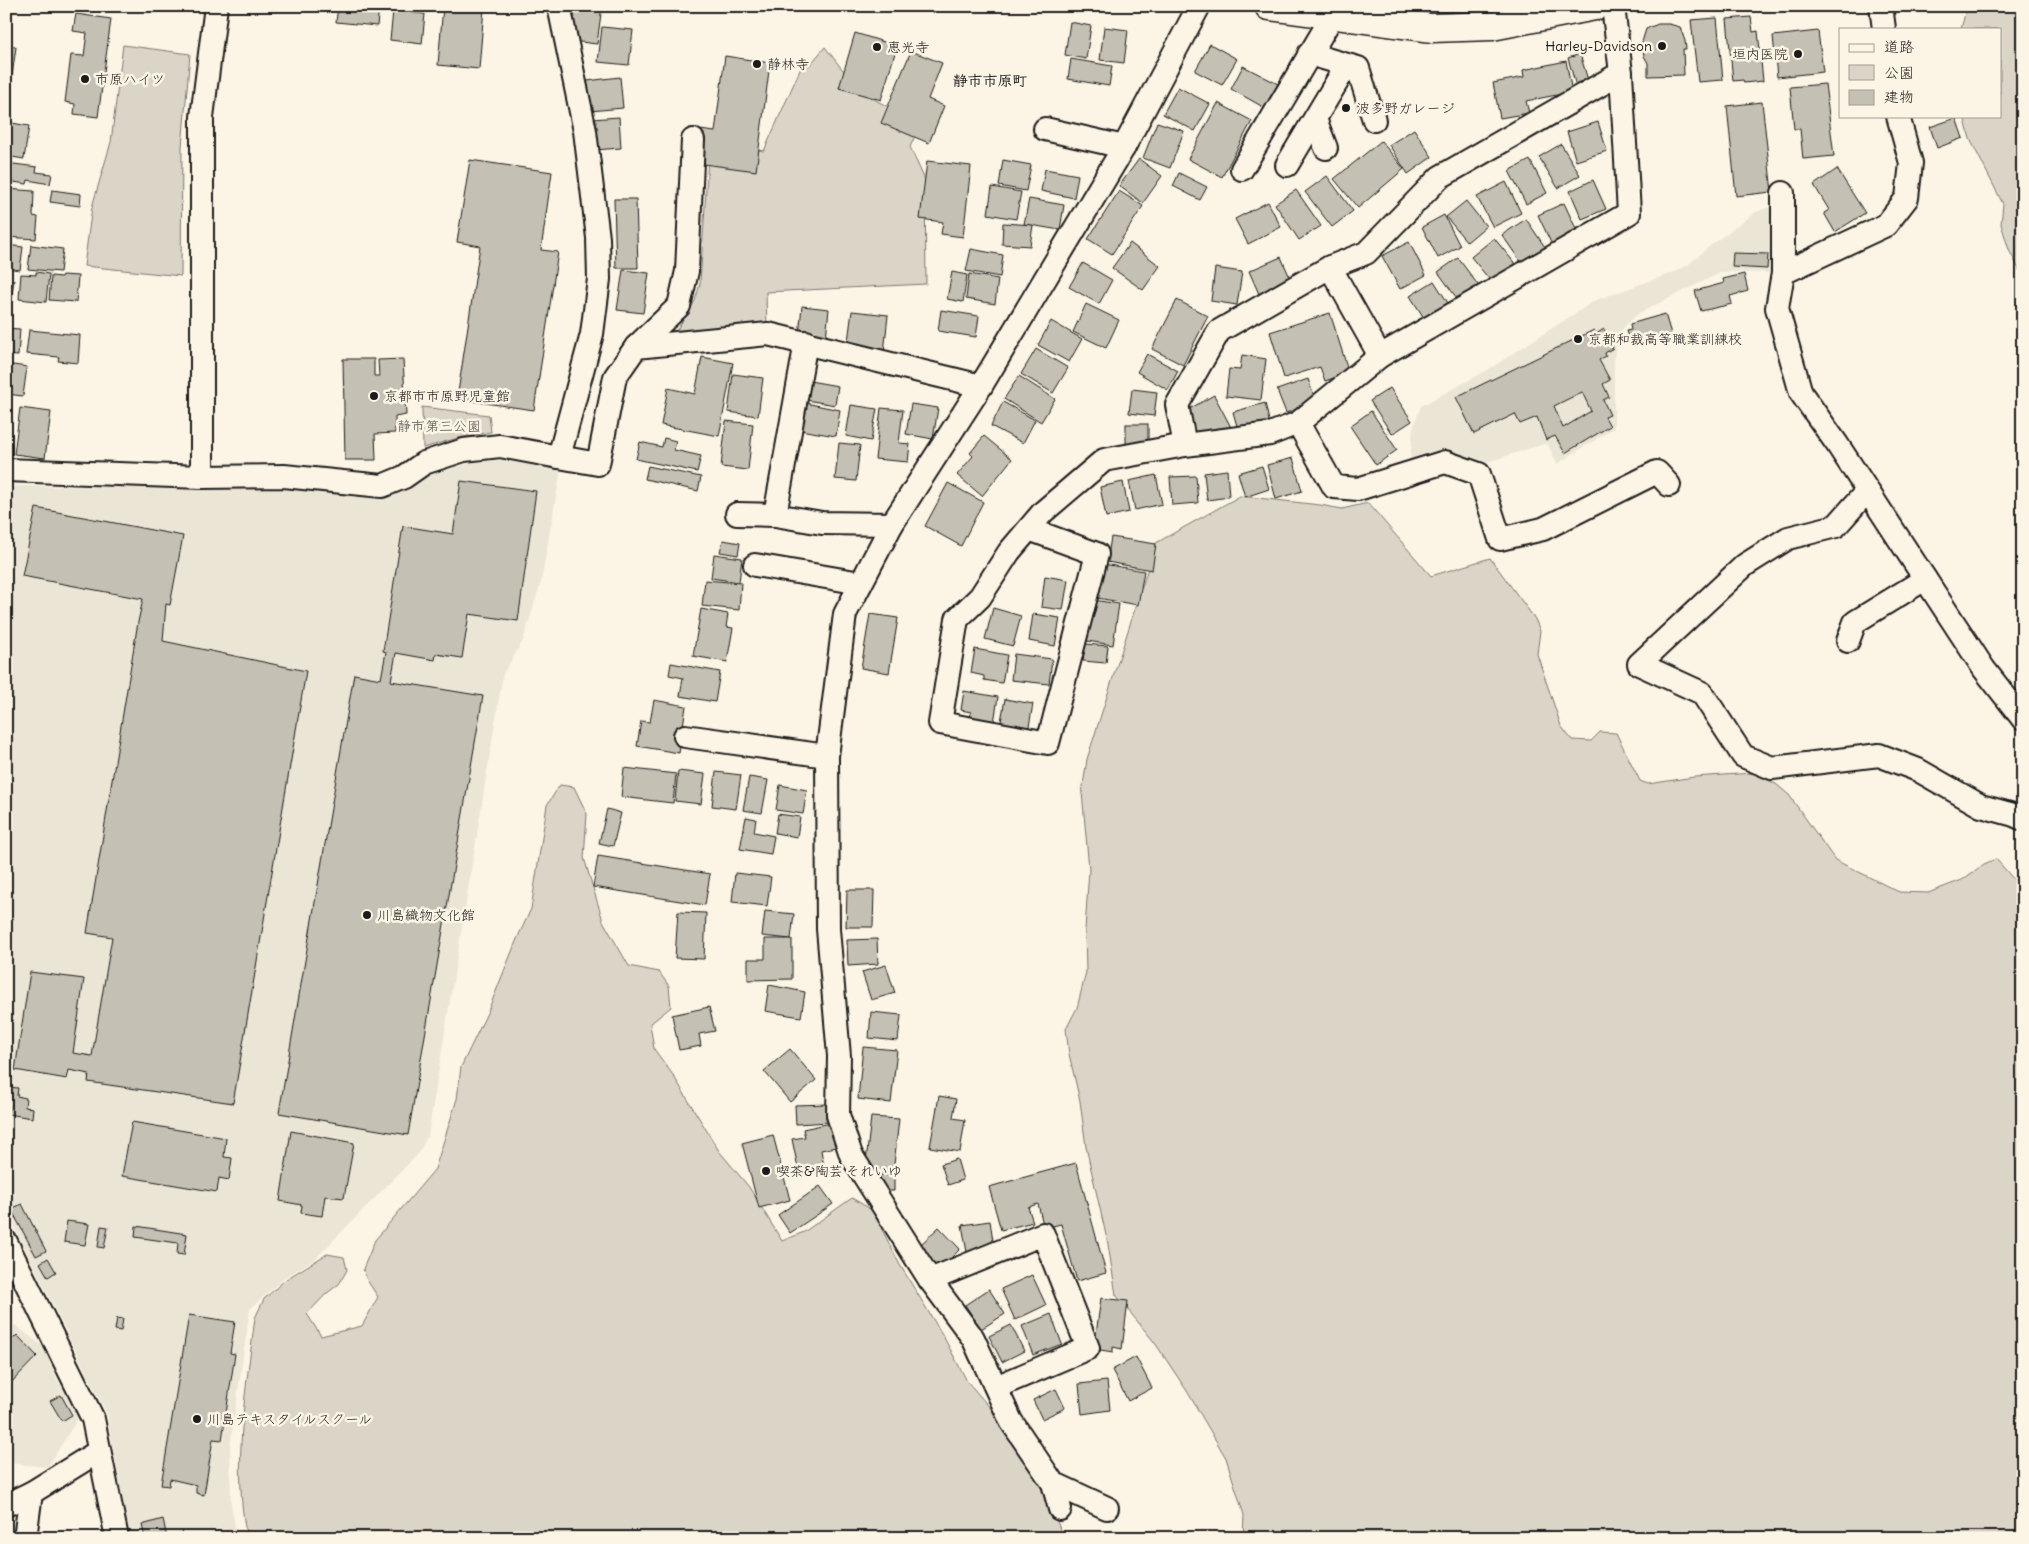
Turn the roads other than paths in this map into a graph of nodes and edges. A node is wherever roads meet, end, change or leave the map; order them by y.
1 (216, 6) edge
2 (559, 6) edge
3 (1199, 6) edge
4 (1269, 6) edge
5 (1595, 6) edge
6 (1613, 6) edge
7 (1881, 6) edge
8 (1333, 15) junction
9 (1884, 28) edge
10 (1309, 54) junction
11 (1347, 65) junction
12 (1621, 72) junction
13 (1899, 118) edge
14 (1315, 119) junction
15 (1374, 120) dead end
16 (1045, 129) dead end
17 (693, 140) dead end
18 (1124, 147) junction
19 (1326, 148) dead end
20 (1287, 165) dead end
21 (1242, 169) dead end
22 (1783, 193) dead end
23 (1330, 267) junction
24 (1783, 273) junction
25 (806, 342) junction
26 (636, 347) junction
27 (1380, 356) junction
28 (982, 386) junction
29 (1298, 423) junction
30 (1185, 445) junction
31 (559, 457) junction
32 (6, 470) edge
33 (202, 477) junction
34 (1669, 485) dead end
35 (1866, 491) junction
36 (738, 514) dead end
37 (775, 515) junction
38 (892, 524) junction
39 (1029, 530) junction
40 (755, 565) dead end
41 (1925, 579) junction
42 (861, 583) junction
43 (1848, 641) dead end
44 (2023, 719) edge
45 (685, 736) dead end
46 (826, 756) junction
47 (2023, 819) edge
48 (6, 1242) edge
49 (930, 1280) junction
50 (996, 1388) junction
51 (100, 1451) junction
52 (1053, 1483) junction
53 (31, 1493) junction
54 (6, 1505) edge
55 (1106, 1508) dead end
56 (1060, 1509) dead end
57 (25, 1538) edge
58 (117, 1538) edge

1 - 33 street
2 - 31 street
3 - 18 street
4 - 8 main road
5 - 8 main road
6 - 12 street
7 - 9 street
8 - 10 street
10 - 11 street
10 - 21 street
11 - 14 street
11 - 15 street
12 - 23 street
12 - 27 street
13 - 24 street
14 - 19 street
14 - 20 street
16 - 18 street
17 - 26 street
18 - 28 street
22 - 24 street
23 - 27 street
23 - 30 street
24 - 35 street
25 - 26 street
25 - 28 street
25 - 37 street
26 - 31 street
27 - 29 street
28 - 38 street
29 - 30 street
29 - 34 street
30 - 39 street
31 - 33 street
32 - 33 street
35 - 41 street
35 - 47 street
36 - 37 street
37 - 38 street
38 - 42 street
39 - 39 street
40 - 42 street
41 - 43 street
41 - 44 street
42 - 46 street
45 - 46 street
46 - 49 street
48 - 51 street
49 - 50 street
49 - 50 street
50 - 52 street
51 - 53 street
51 - 58 street
52 - 55 street
52 - 56 street
53 - 54 street
53 - 57 street

